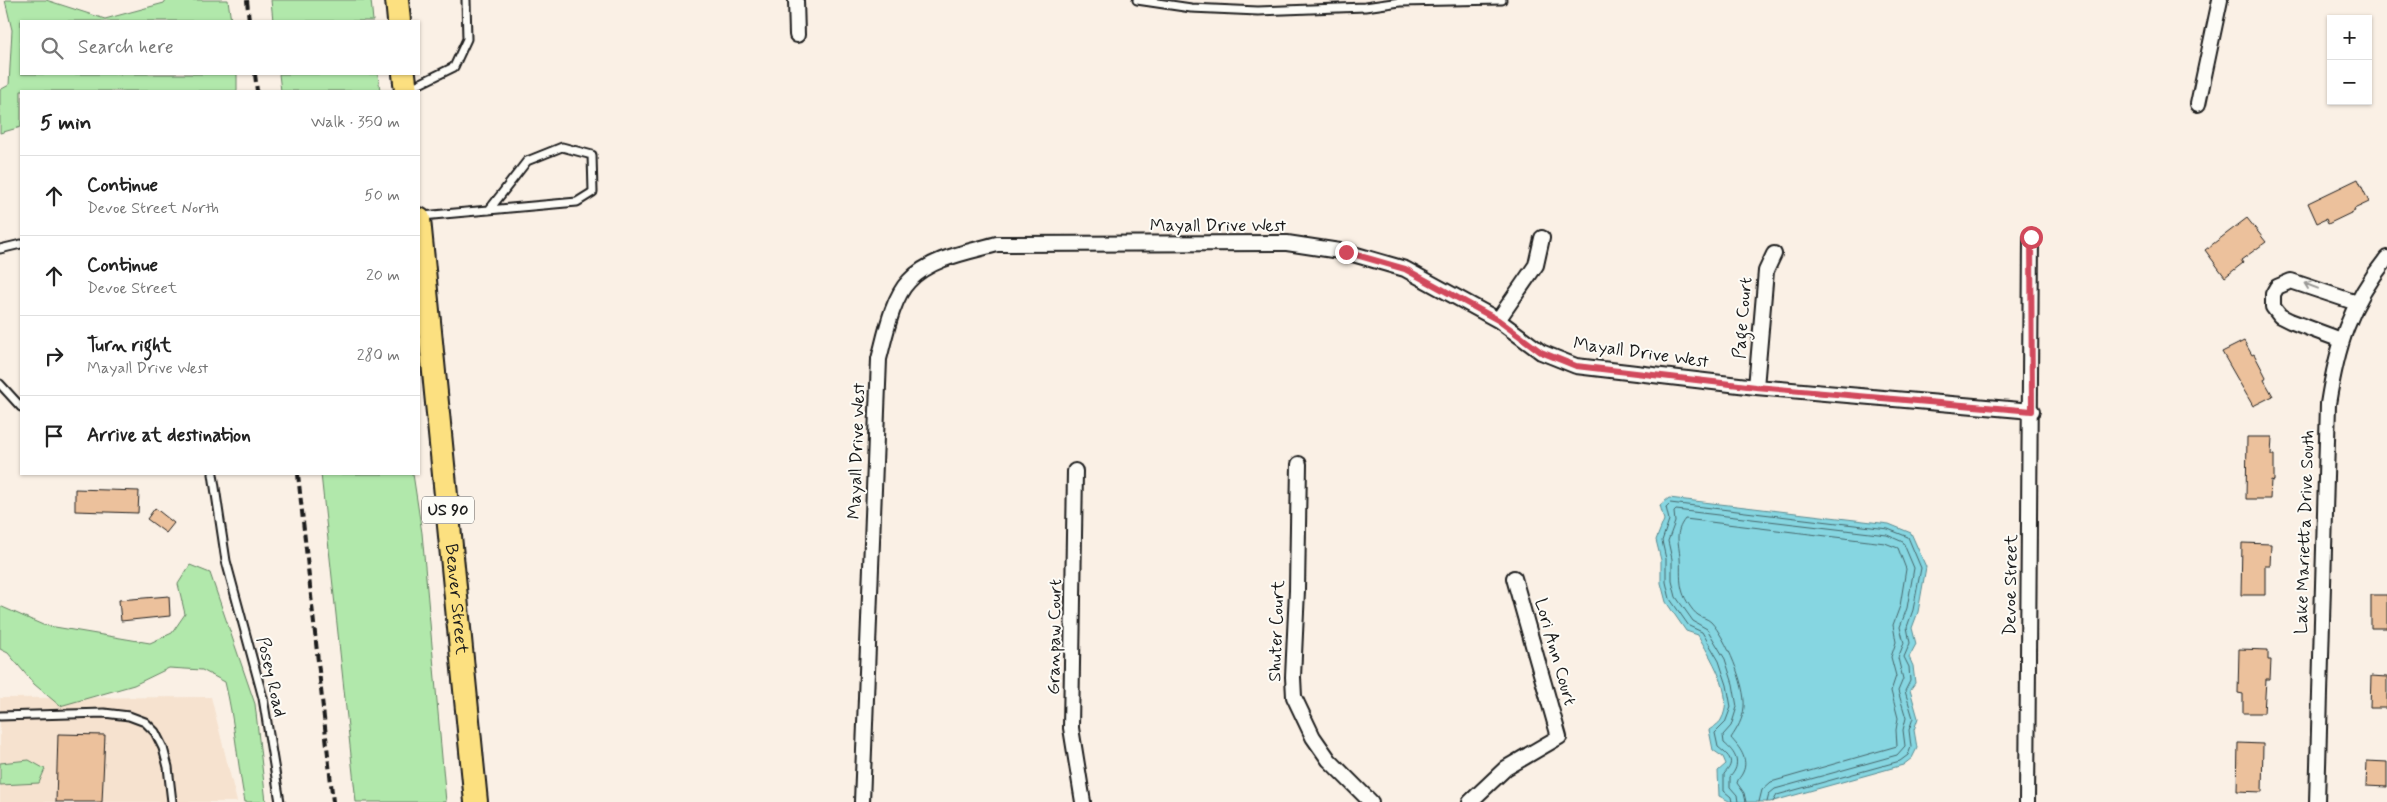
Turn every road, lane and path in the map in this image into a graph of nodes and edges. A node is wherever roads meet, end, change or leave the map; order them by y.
1 (397, 0) edge
2 (466, 0) edge
3 (796, 0) edge
4 (1137, 0) edge
5 (1502, 0) edge
6 (2220, 0) edge
7 (399, 20) edge
8 (797, 35) dead end
9 (405, 85) edge
10 (2198, 104) dead end
11 (489, 210) junction
12 (420, 217) edge
13 (420, 227) edge
14 (2031, 237) dead end
15 (1542, 238) dead end
16 (20, 244) edge
17 (0, 249) edge
18 (1774, 254) dead end
19 (2387, 258) edge
20 (2357, 303) junction
21 (1498, 320) junction
22 (2341, 340) junction
23 (0, 384) edge
24 (1756, 387) junction
25 (20, 407) edge
26 (2032, 411) junction
27 (1299, 464) dead end
28 (1075, 470) dead end
29 (212, 475) edge
30 (1514, 578) dead end
31 (0, 716) edge
32 (172, 802) edge
33 (280, 802) edge
34 (476, 802) edge
35 (862, 802) edge
36 (1083, 802) edge
37 (1371, 802) edge
38 (1470, 802) edge
39 (2027, 802) edge
40 (2317, 802) edge

1 - 7 main road
2 - 9 lane
3 - 8 street
4 - 5 lane
6 - 10 street
11 - 11 lane
11 - 12 lane
13 - 34 main road, Beaver Street / US 90
14 - 26 street, Devoe Street
15 - 21 street
16 - 17 lane
18 - 24 street, Page Court
19 - 20 street, Lake Marietta Drive South
20 - 22 street, Lake Marietta Drive South
20 -> 22 street
21 - 24 street, Mayall Drive West
21 - 35 street, Mayall Drive West
22 - 40 street, Lake Marietta Drive South
23 - 25 lane
24 - 26 street, Mayall Drive West
26 - 39 street, Devoe Street
27 - 37 street, Shuter Court
28 - 36 street, Granpaw Court
29 - 33 lane, Posey Road
30 - 38 street, Lori Ann Court
31 - 32 lane

